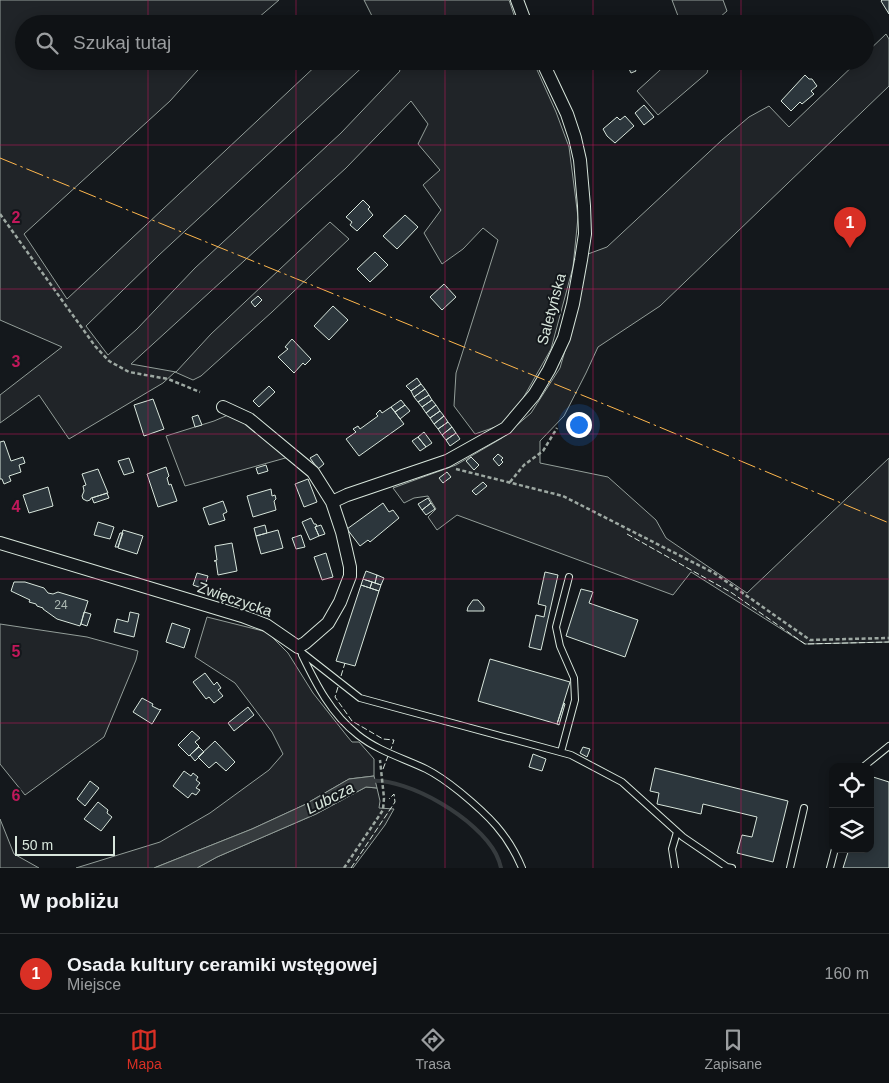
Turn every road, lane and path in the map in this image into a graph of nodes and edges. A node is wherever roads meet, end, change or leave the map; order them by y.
1 (516, 0) edge
2 (522, 15) edge
3 (546, 70) edge
4 (0, 214) edge
5 (200, 392) dead end
6 (224, 407) dead end
7 (557, 428) dead end
8 (446, 461) junction
9 (510, 482) junction
10 (332, 502) junction
11 (0, 543) edge
12 (568, 577) dead end
13 (889, 638) edge
14 (299, 649) junction
15 (889, 746) edge
16 (562, 752) junction
17 (868, 763) edge
18 (381, 771) dead end
19 (804, 808) dead end
20 (677, 832) junction
21 (834, 853) edge
22 (344, 868) edge
23 (522, 868) edge
24 (675, 868) edge
25 (732, 868) edge
26 (790, 868) edge
27 (830, 868) edge

1 - 2 street
3 - 8 street, Saletyńska
4 - 5 path
6 - 10 street
7 - 9 path
8 - 9 path
8 - 10 street, Saletyńska
9 - 13 path
10 - 14 street
11 - 14 street, Zwięczycka
12 - 16 lane
14 - 16 lane
14 - 23 lane
15 - 17 lane
16 - 20 lane
18 - 22 path
19 - 26 lane
20 - 24 lane
20 - 25 lane
21 - 27 lane

